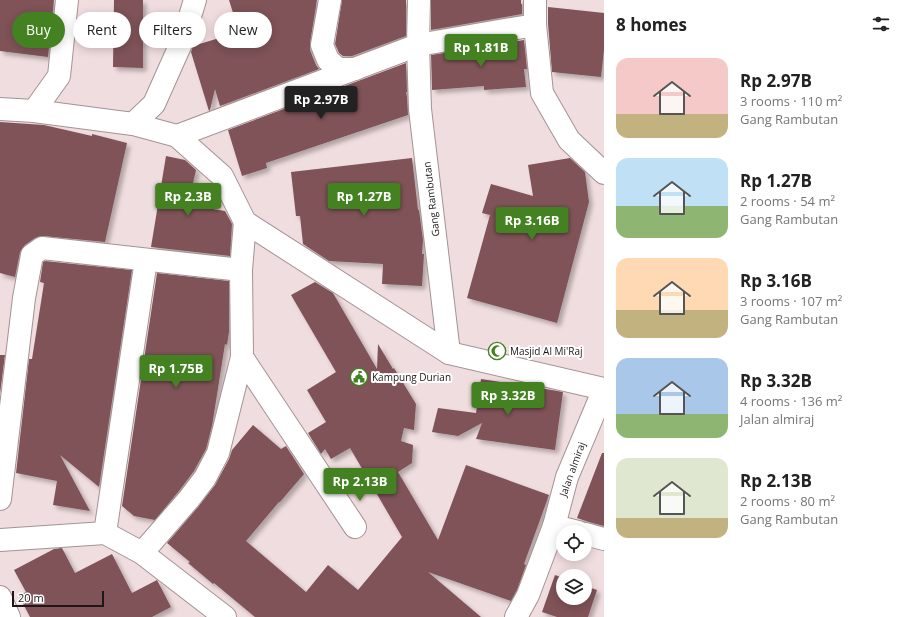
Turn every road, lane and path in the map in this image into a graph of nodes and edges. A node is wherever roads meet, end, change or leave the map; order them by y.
1 (68, 0) edge
2 (195, 0) edge
3 (330, 0) edge
4 (418, 0) edge
5 (534, 0) edge
6 (535, 25) junction
7 (418, 45) junction
8 (355, 69) junction
9 (0, 109) edge
10 (34, 111) junction
11 (133, 124) junction
12 (177, 136) junction
13 (604, 173) edge
14 (245, 222) junction
15 (146, 260) junction
16 (241, 270) junction
17 (449, 353) junction
18 (242, 357) junction
19 (604, 389) edge
20 (0, 499) edge
21 (554, 526) joint
22 (355, 527) dead end
23 (105, 533) junction
24 (592, 536) edge
25 (604, 539) edge
26 (0, 540) edge
27 (142, 553) junction
28 (225, 617) edge
29 (516, 617) edge

1 - 10 street
2 - 11 street
3 - 8 street
4 - 7 street, Gang Rambutan
5 - 6 street
6 - 7 street
6 - 13 street
7 - 8 street
7 - 17 street, Gang Rambutan
8 - 12 street
9 - 10 street
10 - 11 street
11 - 12 street
12 - 14 street
14 - 16 street
14 - 17 street
15 - 16 street
15 - 20 street
15 - 23 street
16 - 18 street
17 - 19 street
18 - 22 street
18 - 27 street
19 - 21 street, Jalan almiraj
21 - 29 street, Jalan almiraj
23 - 26 street
23 - 27 street
24 - 25 street
27 - 28 street

